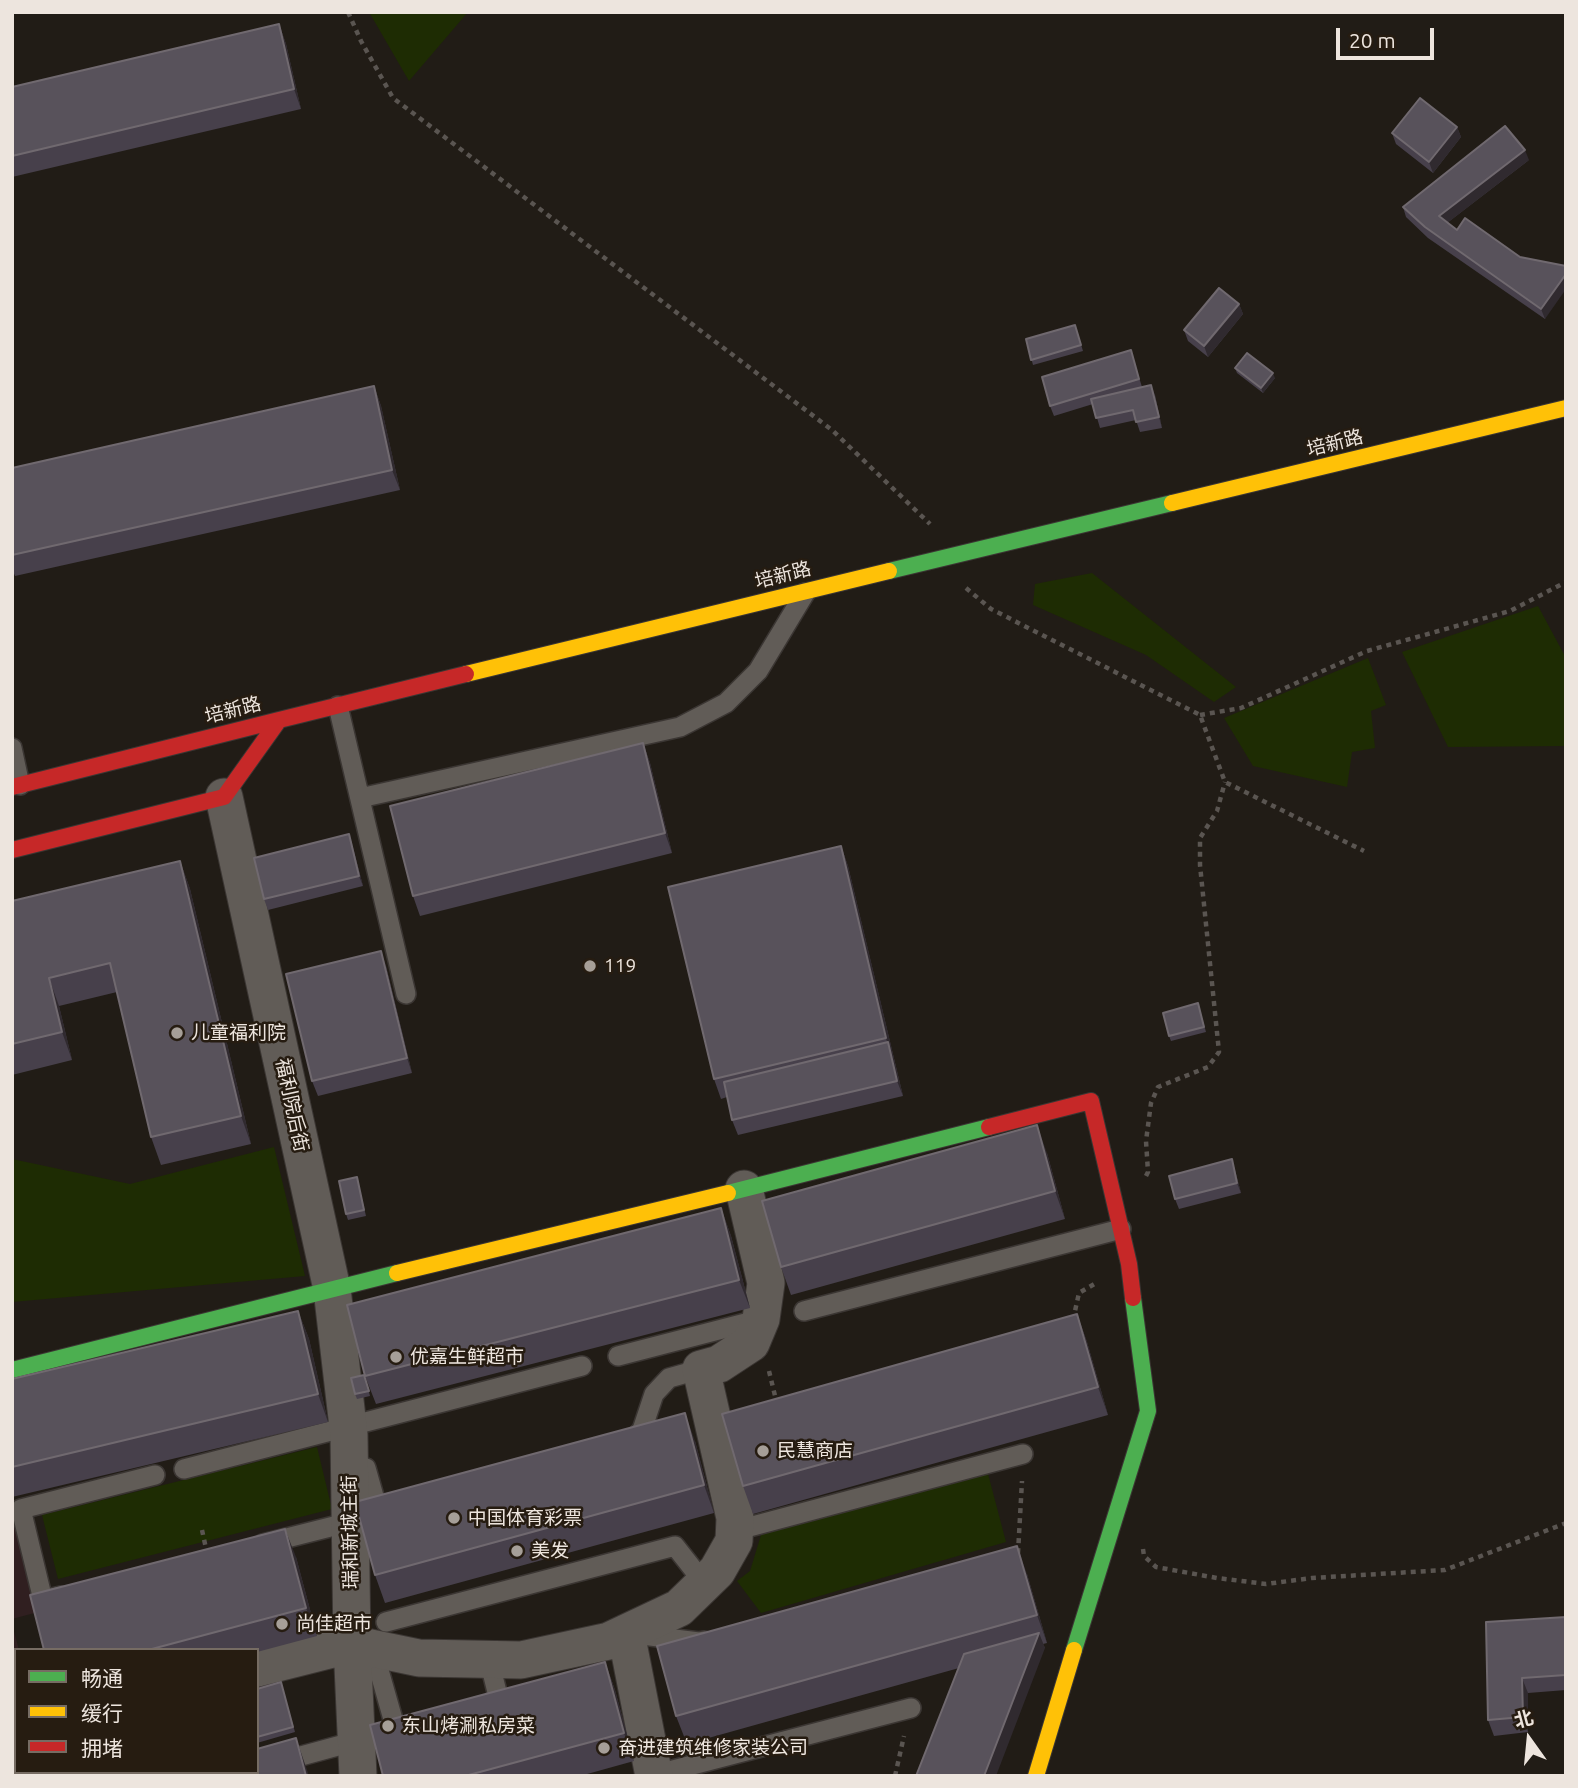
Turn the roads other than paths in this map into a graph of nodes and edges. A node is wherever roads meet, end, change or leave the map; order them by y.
1 (1566, 408) edge
2 (806, 591) junction
3 (338, 705) junction
4 (279, 720) junction
5 (12, 748) edge
6 (15, 784) edge
7 (224, 797) junction
8 (359, 798) junction
9 (12, 850) edge
10 (407, 994) dead end
11 (744, 1189) junction
12 (1121, 1229) junction
13 (332, 1289) junction
14 (804, 1311) dead end
15 (761, 1319) junction
16 (618, 1356) edge
17 (582, 1366) edge
18 (701, 1369) junction
19 (12, 1370) edge
20 (348, 1426) junction
21 (614, 1449) edge
22 (1023, 1454) road end
23 (350, 1467) junction
24 (184, 1469) edge
25 (155, 1475) edge
26 (405, 1506) edge
27 (350, 1522) junction
28 (734, 1531) junction
29 (208, 1558) edge
30 (704, 1583) junction
31 (81, 1590) edge
32 (626, 1633) junction
33 (370, 1638) junction
34 (725, 1638) edge
35 (489, 1660) junction
36 (259, 1667) edge
37 (911, 1708) road end
38 (474, 1710) edge
39 (422, 1723) edge
40 (357, 1758) edge
41 (259, 1768) edge
42 (654, 1775) edge
43 (1036, 1776) edge

1 - 2 main road, 培新路
2 - 3 main road, 培新路
2 - 8 lane
3 - 4 main road, 培新路
3 - 8 lane
4 - 6 main road, 培新路
4 - 7 main road
5 - 6 lane
7 - 9 main road
7 - 13 street, 福利院后街
8 - 10 lane
11 - 12 main road
11 - 13 main road
11 - 15 street
12 - 14 lane
12 - 43 main road
13 - 19 main road
13 - 20 street, 瑞和新城主街
15 - 16 lane
15 - 18 street
17 - 20 lane
18 - 21 lane
18 - 28 street
20 - 23 street, 瑞和新城主街
20 - 24 lane
22 - 28 lane
23 - 26 lane
23 - 27 street, 瑞和新城主街
25 - 31 lane
27 - 29 lane
27 - 33 street, 瑞和新城主街
28 - 30 street
30 - 32 street
30 - 33 lane
32 - 34 lane
32 - 35 street
32 - 42 street
33 - 35 street
33 - 36 street
33 - 39 lane
33 - 40 street, 瑞和新城主街
35 - 38 lane
37 - 42 lane
40 - 41 lane

